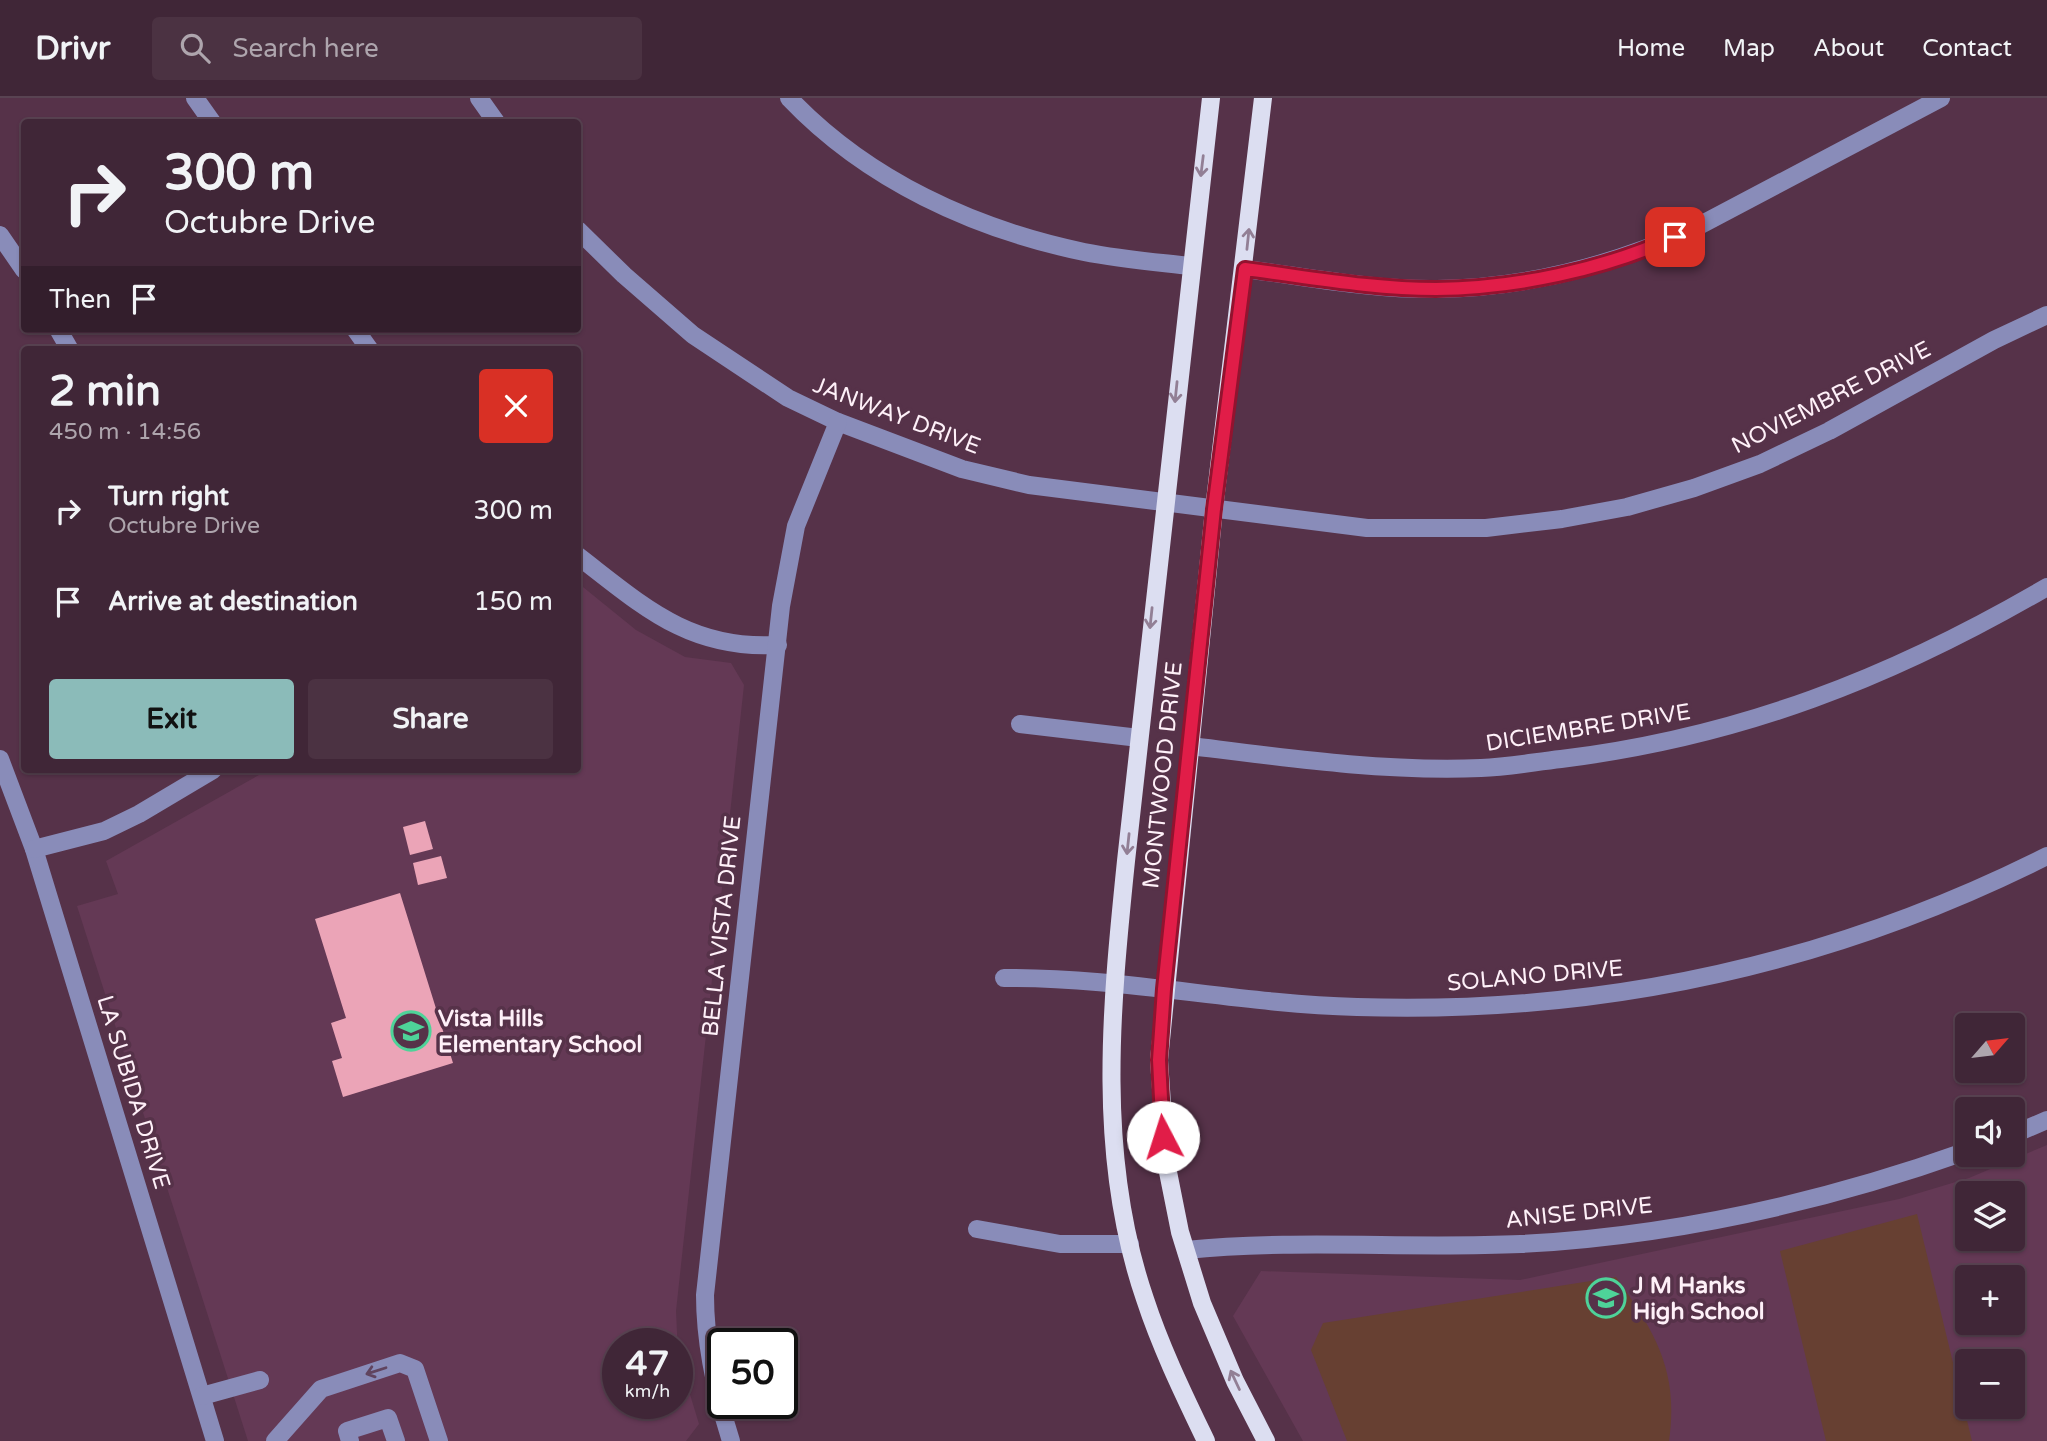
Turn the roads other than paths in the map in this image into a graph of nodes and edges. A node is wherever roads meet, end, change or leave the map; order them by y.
1 (195, 98) edge
2 (479, 98) edge
3 (789, 98) edge
4 (1211, 98) edge
5 (1263, 98) edge
6 (1941, 98) edge
7 (210, 119) edge
8 (494, 119) edge
9 (581, 233) edge
10 (0, 235) edge
11 (21, 266) edge
12 (1190, 266) junction
13 (1245, 269) junction
14 (2047, 315) edge
15 (838, 422) junction
16 (1164, 500) junction
17 (1214, 509) junction
18 (581, 558) edge
19 (2047, 587) edge
20 (778, 645) junction
21 (1020, 724) dead end
22 (1139, 737) junction
23 (1191, 746) junction
24 (0, 760) edge
25 (208, 773) edge
26 (34, 849) junction
27 (2047, 856) edge
28 (1004, 978) dead end
29 (1113, 983) junction
30 (1164, 989) junction
31 (2047, 1121) edge
32 (2025, 1130) edge
33 (1955, 1156) edge
34 (977, 1229) dead end
35 (1129, 1244) junction
36 (1186, 1250) junction
37 (260, 1380) dead end
38 (202, 1396) junction
39 (215, 1441) edge
40 (275, 1441) edge
41 (350, 1441) edge
42 (396, 1441) edge
43 (439, 1441) edge
44 (731, 1441) edge
45 (1206, 1441) edge
46 (1266, 1441) edge

1 - 7 street
2 - 8 street
3 - 12 street
4 -> 12 main road, MONTWOOD DRIVE
13 -> 5 main road, MONTWOOD DRIVE
6 - 13 street
9 - 15 street, JANWAY DRIVE
10 - 11 street
12 -> 16 main road, MONTWOOD DRIVE
13 - 17 main road, MONTWOOD DRIVE
14 - 17 street, NOVIEMBRE DRIVE
15 - 16 street, JANWAY DRIVE
15 - 20 street, BELLA VISTA DRIVE
16 - 17 street, JANWAY DRIVE
16 -> 22 main road, MONTWOOD DRIVE
17 - 23 main road, MONTWOOD DRIVE
18 - 20 street
19 - 23 street, DICIEMBRE DRIVE
20 - 44 street, BELLA VISTA DRIVE
21 - 22 street
22 -> 29 main road, MONTWOOD DRIVE
23 - 30 main road, MONTWOOD DRIVE
24 - 26 street, LA SUBIDA DRIVE
25 - 26 street
26 - 38 street, LA SUBIDA DRIVE
27 - 30 street, SOLANO DRIVE
28 - 29 street, SOLANO DRIVE
29 - 30 street, SOLANO DRIVE
29 - 35 main road, MONTWOOD DRIVE
30 - 36 main road, MONTWOOD DRIVE
31 - 32 street
33 - 36 street, ANISE DRIVE
34 - 35 street
35 - 45 main road, MONTWOOD DRIVE
46 -> 36 main road, MONTWOOD DRIVE
37 - 38 street
38 - 39 street, LA SUBIDA DRIVE
43 -> 40 street
41 - 42 street

